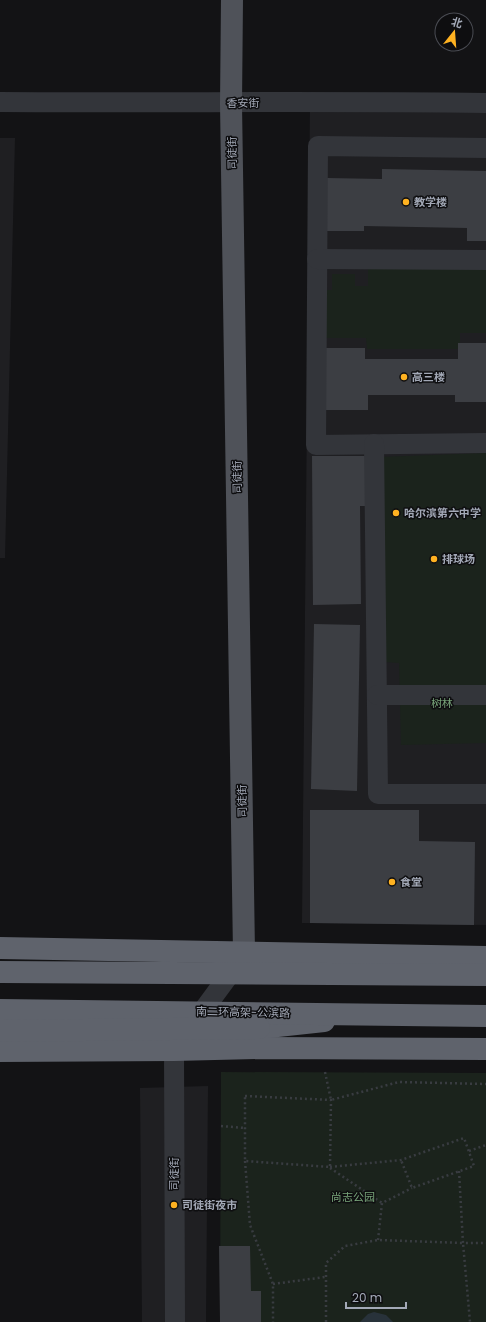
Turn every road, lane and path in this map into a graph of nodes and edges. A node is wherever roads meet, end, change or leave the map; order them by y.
1 (232, 0) edge
2 (0, 102) edge
3 (231, 104) junction
4 (486, 104) edge
5 (486, 148) edge
6 (318, 259) junction
7 (486, 260) edge
8 (486, 443) edge
9 (374, 444) junction
10 (377, 695) junction
11 (486, 695) edge
12 (486, 794) edge
13 (0, 948) edge
14 (244, 953) junction
15 (486, 957) edge
16 (0, 972) edge
17 (486, 975) edge
18 (0, 1010) edge
19 (385, 1015) junction
20 (486, 1016) edge
21 (0, 1031) edge
22 (486, 1049) edge
23 (174, 1050) junction
24 (0, 1051) edge
25 (325, 1072) dead end
26 (486, 1084) edge
27 (331, 1100) junction
28 (221, 1126) dead end
29 (245, 1128) junction
30 (486, 1145) edge
31 (469, 1151) junction
32 (401, 1160) junction
33 (245, 1161) junction
34 (330, 1167) junction
35 (459, 1171) junction
36 (412, 1188) junction
37 (382, 1203) junction
38 (378, 1240) junction
39 (463, 1243) junction
40 (486, 1244) edge
41 (325, 1277) junction
42 (273, 1284) junction
43 (175, 1322) edge
44 (273, 1322) edge
45 (326, 1322) edge
46 (470, 1322) edge

1 - 3 main road, 司徒街
2 - 3 street, 香安街
3 - 4 street, 香安街
3 - 14 main road, 司徒街
5 - 6 street
6 - 7 street
6 - 9 street
8 - 9 street
9 - 10 street
10 - 11 street
10 - 12 street
13 - 14 highway
14 - 15 highway
14 - 23 street
16 - 17 highway, bridge
18 - 19 highway, 南二环高架-公滨路, bridge
19 - 20 highway, 南二环高架-公滨路, bridge
19 - 21 highway, bridge
22 - 23 highway
23 - 24 highway
23 - 43 street, 司徒街
25 - 27 path
26 - 27 path
27 - 29 path
27 - 34 path
28 - 29 path
29 - 33 path
30 - 31 path
31 - 32 path
31 - 35 path
32 - 34 path
32 - 36 path
33 - 34 path
33 - 42 path
34 - 37 path
35 - 36 path
35 - 39 path
36 - 37 path
37 - 38 path
38 - 39 path
38 - 41 path
39 - 40 path
39 - 46 path
41 - 42 path
41 - 45 path
42 - 44 path

